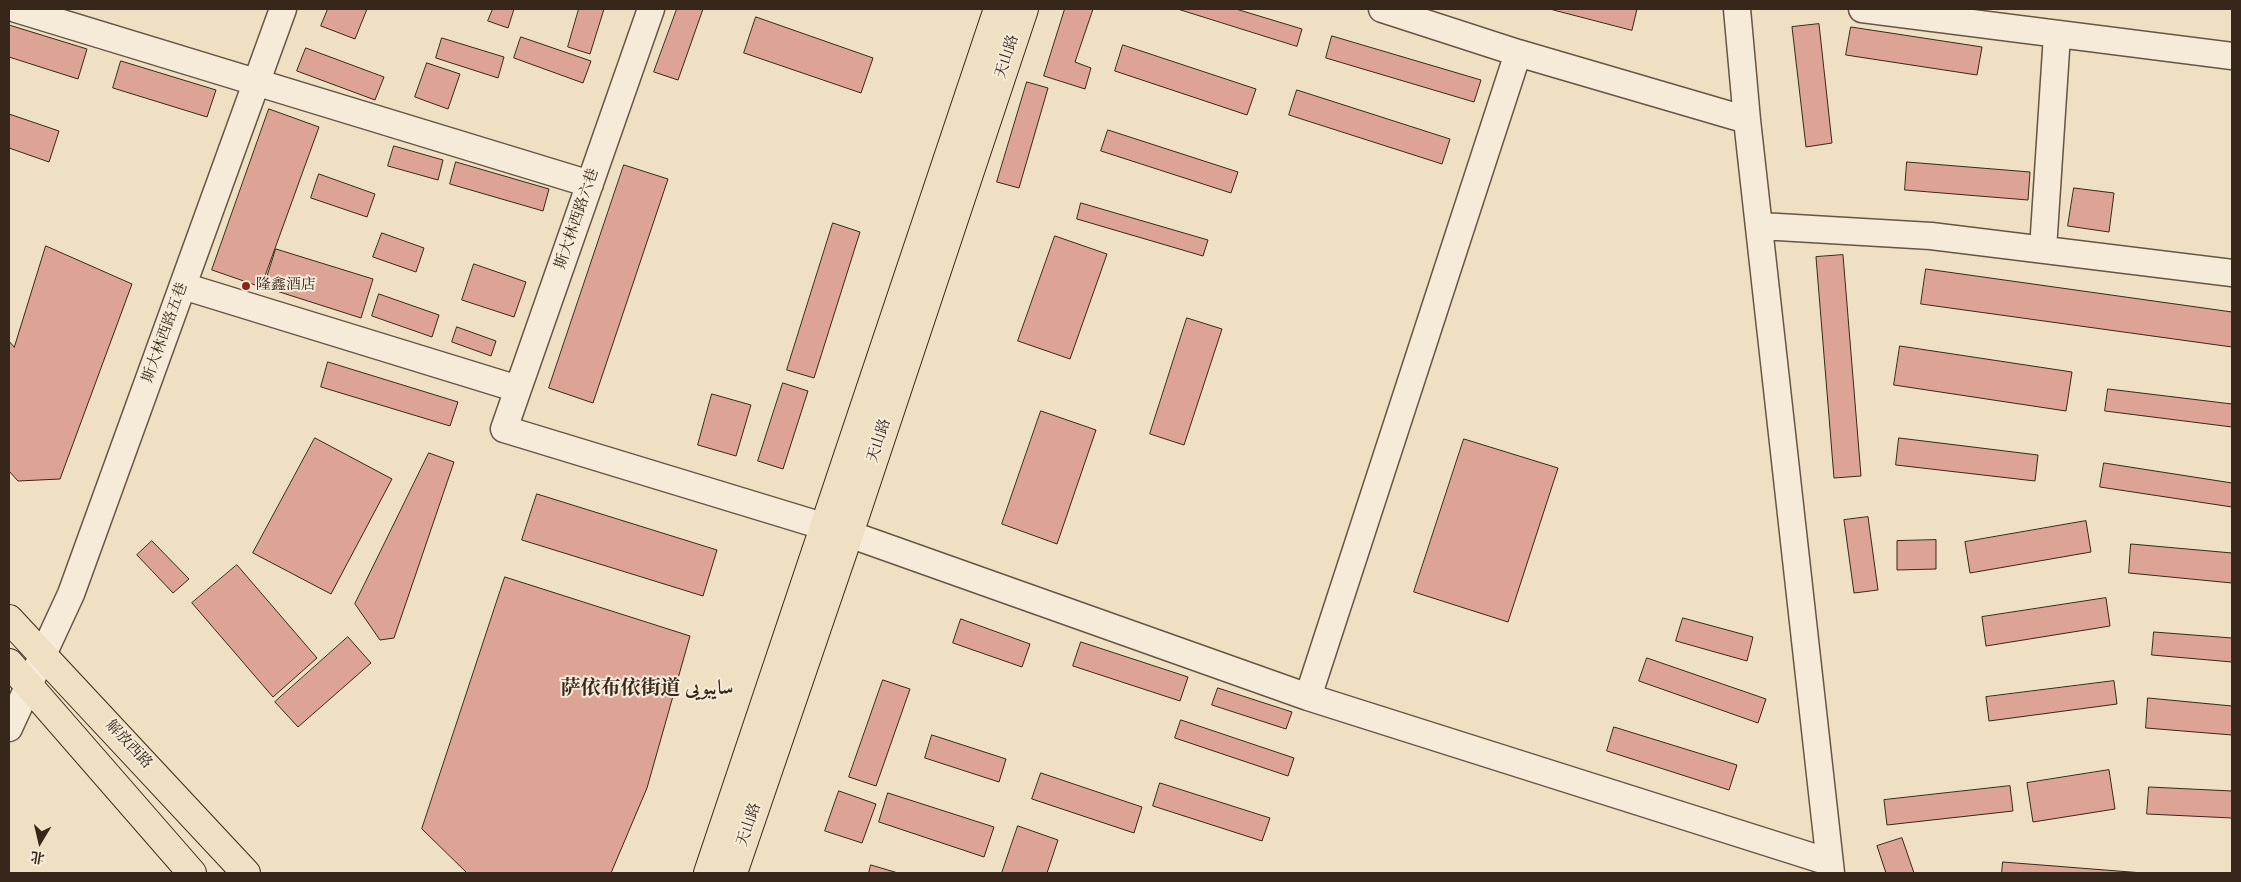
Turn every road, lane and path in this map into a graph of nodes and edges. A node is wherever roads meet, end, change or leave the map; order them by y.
1 (16, 9) edge
2 (283, 9) edge
3 (651, 9) edge
4 (998, 9) edge
5 (1024, 9) edge
6 (1382, 9) edge
7 (1737, 9) edge
8 (1862, 9) edge
9 (2057, 35) junction
10 (1518, 53) junction
11 (2232, 56) edge
12 (257, 81) junction
13 (1747, 120) junction
14 (590, 184) junction
15 (1761, 226) junction
16 (2043, 249) junction
17 (2232, 273) edge
18 (183, 286) junction
19 (518, 389) junction
20 (837, 531) junction
21 (9, 619) edge
22 (44, 655) junction
23 (9, 663) edge
24 (30, 685) junction
25 (1308, 697) junction
26 (9, 728) edge
27 (1830, 868) edge
28 (192, 873) edge
29 (246, 873) edge
30 (708, 873) edge
31 (733, 873) edge

1 - 12 street
2 - 12 street, 斯大林西路五巷
3 - 14 street, 斯大林西路六巷
4 - 20 main road, 天山路
5 - 20 main road, 天山路
6 - 10 street
7 - 13 street
8 - 9 street
9 - 11 street
9 - 16 street
10 - 13 street
10 - 25 street
12 - 14 street
12 - 18 street, 斯大林西路五巷
13 - 15 street
14 - 19 street, 斯大林西路六巷
15 - 16 street
15 - 27 street
16 - 17 street
18 - 19 street
18 - 22 street, 斯大林西路五巷
19 - 20 street, 斯大林西路六巷
20 - 25 street
20 - 30 main road, 天山路
20 - 31 main road, 天山路
21 - 22 main road, 解放西路
22 - 24 street, 斯大林西路五巷
22 - 29 main road, 解放西路
23 - 24 main road
24 - 26 street, 斯大林西路五巷
24 - 28 main road
25 - 27 street

